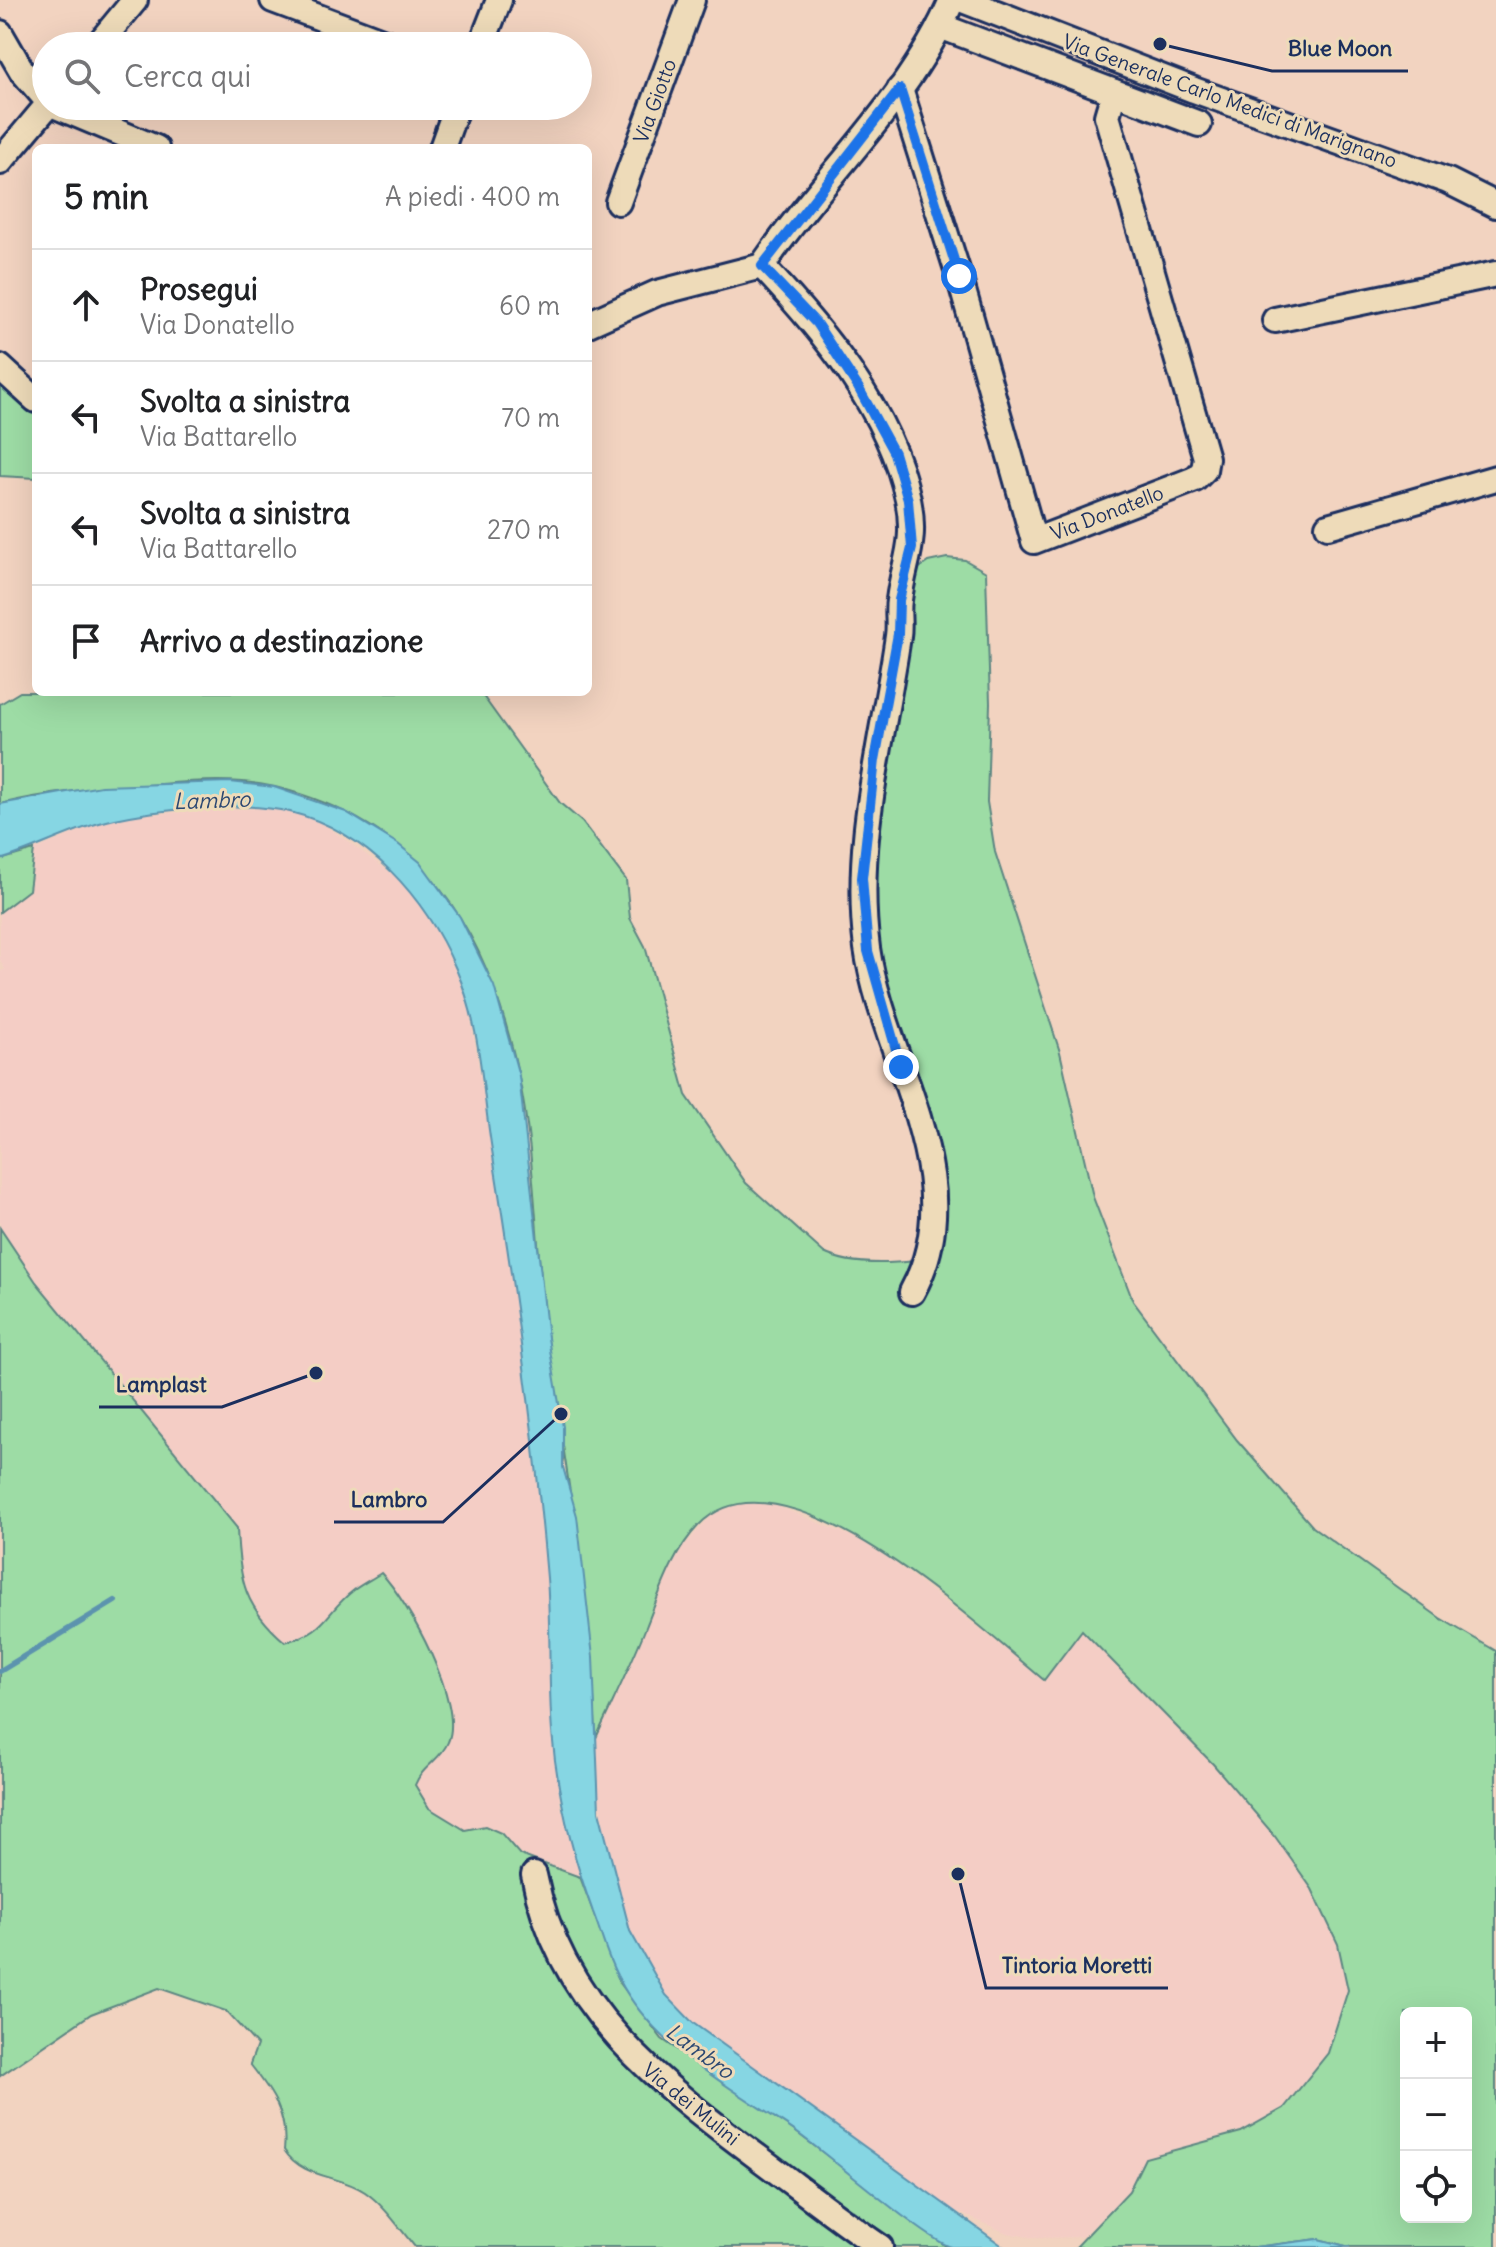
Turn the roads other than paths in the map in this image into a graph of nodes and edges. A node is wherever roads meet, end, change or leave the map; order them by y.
1 (135, 0) edge
2 (273, 0) edge
3 (499, 0) edge
4 (692, 0) edge
5 (952, 0) edge
6 (963, 0) edge
7 (940, 26) junction
8 (109, 32) edge
9 (358, 32) edge
10 (486, 32) edge
11 (0, 33) edge
12 (1147, 72) junction
13 (32, 83) edge
14 (900, 89) junction
15 (1122, 95) junction
16 (35, 120) edge
17 (89, 120) edge
18 (452, 120) edge
19 (1199, 124) dead end
20 (146, 144) edge
21 (443, 144) edge
22 (0, 162) edge
23 (618, 202) dead end
24 (1496, 205) edge
25 (762, 266) junction
26 (1496, 274) edge
27 (1275, 320) dead end
28 (592, 322) edge
29 (0, 367) edge
30 (32, 396) edge
31 (1496, 478) edge
32 (1328, 526) dead end
33 (912, 1292) dead end
34 (534, 1875) dead end
35 (880, 2247) edge

1 - 8 street
2 - 9 street
3 - 10 street
4 - 23 street, Via Giotto
5 - 7 street
6 - 12 street, Via Generale Carlo Medici di Marignano
7 - 14 street
7 - 15 street
11 - 13 street
12 - 15 street, Via Donatello
12 - 24 street, Via Generale Carlo Medici di Marignano
14 - 15 street, Via Donatello
14 - 25 street
15 - 19 street
16 - 22 street
17 - 20 street
18 - 21 street
25 - 28 street
25 - 33 street
26 - 27 street
29 - 30 street
31 - 32 street
34 - 35 street, Via dei Mulini

